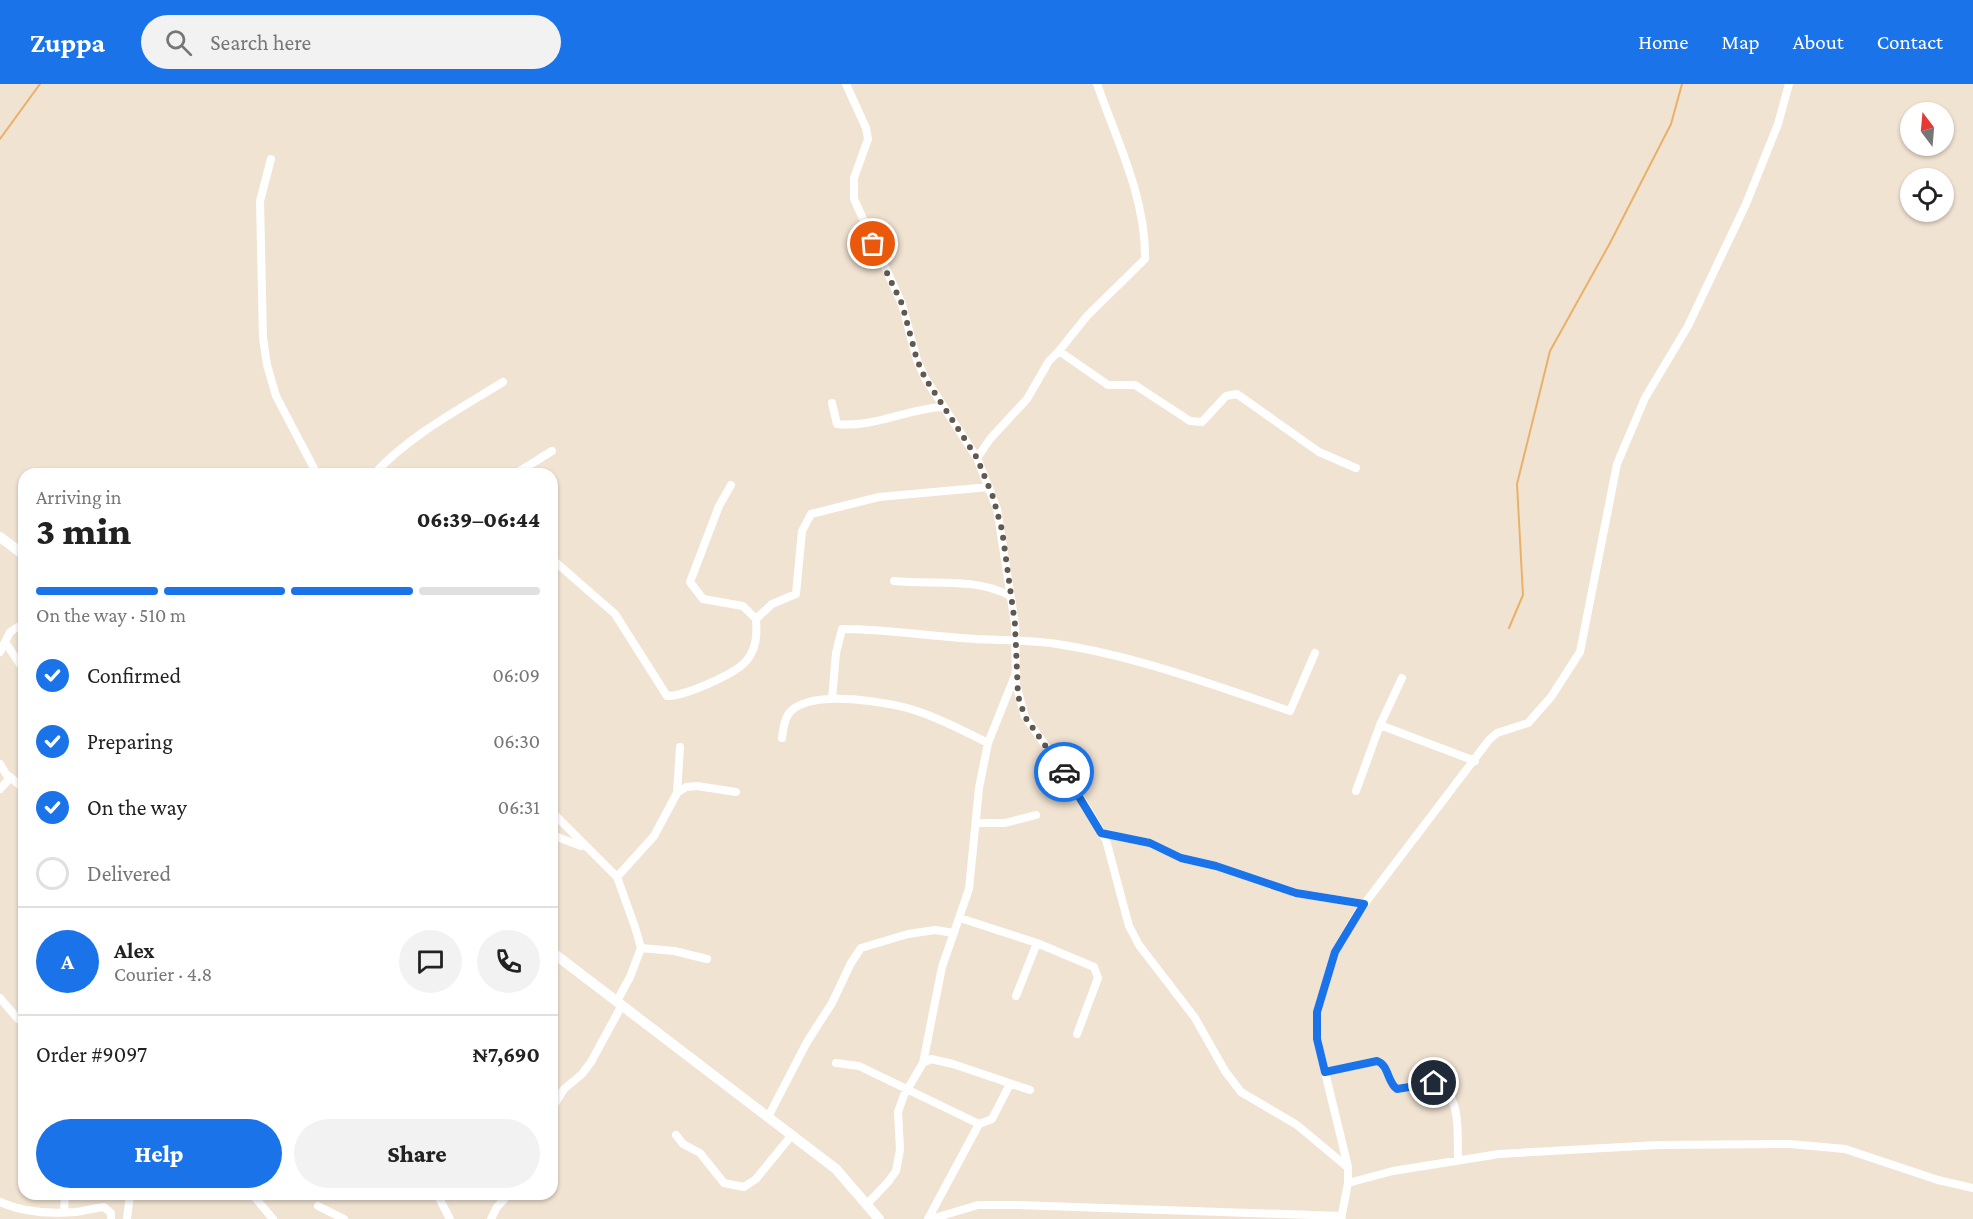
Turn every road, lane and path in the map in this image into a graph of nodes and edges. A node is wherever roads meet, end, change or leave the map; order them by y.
1 (846, 84) edge
2 (1097, 84) edge
3 (1789, 84) edge
4 (271, 159) dead end
5 (1059, 351) junction
6 (503, 382) dead end
7 (832, 403) dead end
8 (942, 407) junction
9 (552, 451) dead end
10 (977, 458) junction
11 (314, 468) edge
12 (380, 468) edge
13 (525, 468) edge
14 (1356, 468) dead end
15 (731, 485) dead end
16 (989, 487) junction
17 (0, 537) edge
18 (18, 550) edge
19 (558, 564) edge
20 (894, 581) dead end
21 (1011, 596) junction
22 (756, 619) junction
23 (18, 627) edge
24 (1014, 639) junction
25 (5, 642) junction
26 (0, 652) edge
27 (1315, 653) dead end
28 (18, 661) edge
29 (1016, 675) junction
30 (1402, 678) dead end
31 (832, 699) junction
32 (1380, 725) junction
33 (782, 738) dead end
34 (988, 743) junction
35 (680, 747) dead end
36 (1475, 761) junction
37 (0, 764) edge
38 (9, 776) junction
39 (18, 784) edge
40 (0, 789) edge
41 (1356, 791) dead end
42 (736, 792) dead end
43 (676, 793) junction
44 (1036, 815) dead end
45 (558, 818) edge
46 (976, 823) junction
47 (1101, 833) junction
48 (558, 837) edge
49 (585, 847) junction
50 (617, 877) junction
51 (1364, 904) junction
52 (960, 918) junction
53 (954, 933) junction
54 (1037, 943) junction
55 (641, 948) junction
56 (558, 957) edge
57 (707, 959) dead end
58 (1016, 996) dead end
59 (0, 998) edge
60 (619, 1003) junction
61 (18, 1019) edge
62 (1077, 1034) dead end
63 (836, 1063) dead end
64 (923, 1063) junction
65 (1325, 1072) junction
66 (1010, 1083) junction
67 (907, 1089) junction
68 (1030, 1090) dead end
69 (558, 1098) edge
70 (768, 1117) junction
71 (979, 1124) junction
72 (675, 1136) dead end
73 (791, 1136) junction
74 (1458, 1160) junction
75 (1348, 1167) junction
76 (1348, 1183) junction
77 (1973, 1188) edge
78 (65, 1200) edge
79 (129, 1200) edge
80 (257, 1200) edge
81 (440, 1200) edge
82 (503, 1200) edge
83 (0, 1202) edge
84 (868, 1203) junction
85 (318, 1206) dead end
86 (64, 1212) junction
87 (1342, 1218) edge
88 (111, 1219) edge
89 (127, 1219) edge
90 (273, 1219) edge
91 (344, 1219) edge
92 (450, 1219) edge
93 (491, 1219) edge
94 (879, 1219) edge
95 (929, 1219) edge

1 - 8 street
2 - 5 street
3 - 36 street
4 - 11 street
5 - 10 street
5 - 14 street
6 - 12 street
7 - 8 street
8 - 10 street
9 - 13 street
10 - 16 street
15 - 22 street
16 - 21 street
16 - 22 street
17 - 18 main road
19 - 22 street
20 - 21 street
21 - 24 street
23 - 25 street
24 - 27 street
24 - 29 street
24 - 31 street
25 - 26 street
25 - 28 street
29 - 34 street
29 - 47 street
30 - 32 street
31 - 33 street
31 - 34 street
32 - 36 street
32 - 41 street
34 - 46 street
35 - 43 street
36 - 51 street
37 - 38 street
38 - 39 street
38 - 40 street
42 - 43 street
43 - 50 street
44 - 46 street
45 - 49 street
46 - 52 street
47 - 51 street
47 - 75 street
48 - 49 street
49 - 50 street
50 - 55 street
51 - 65 street
52 - 53 street
52 - 54 street
53 - 64 street
53 - 70 street
54 - 58 street
54 - 62 street
55 - 57 street
55 - 60 street
56 - 60 main road
59 - 61 street
60 - 69 street
60 - 70 main road
63 - 67 street
64 - 66 street
64 - 67 street
65 - 74 street
65 - 75 street
66 - 68 street
66 - 71 street
67 - 71 street
67 - 84 street
70 - 73 main road
71 - 95 street
72 - 73 street
73 - 84 main road
74 - 76 street
74 - 77 street
75 - 76 street
76 - 87 street
78 - 86 street
79 - 89 street
80 - 90 street
81 - 92 street
82 - 93 street
83 - 86 street
84 - 94 main road
85 - 91 street
86 - 88 street
87 - 95 street

